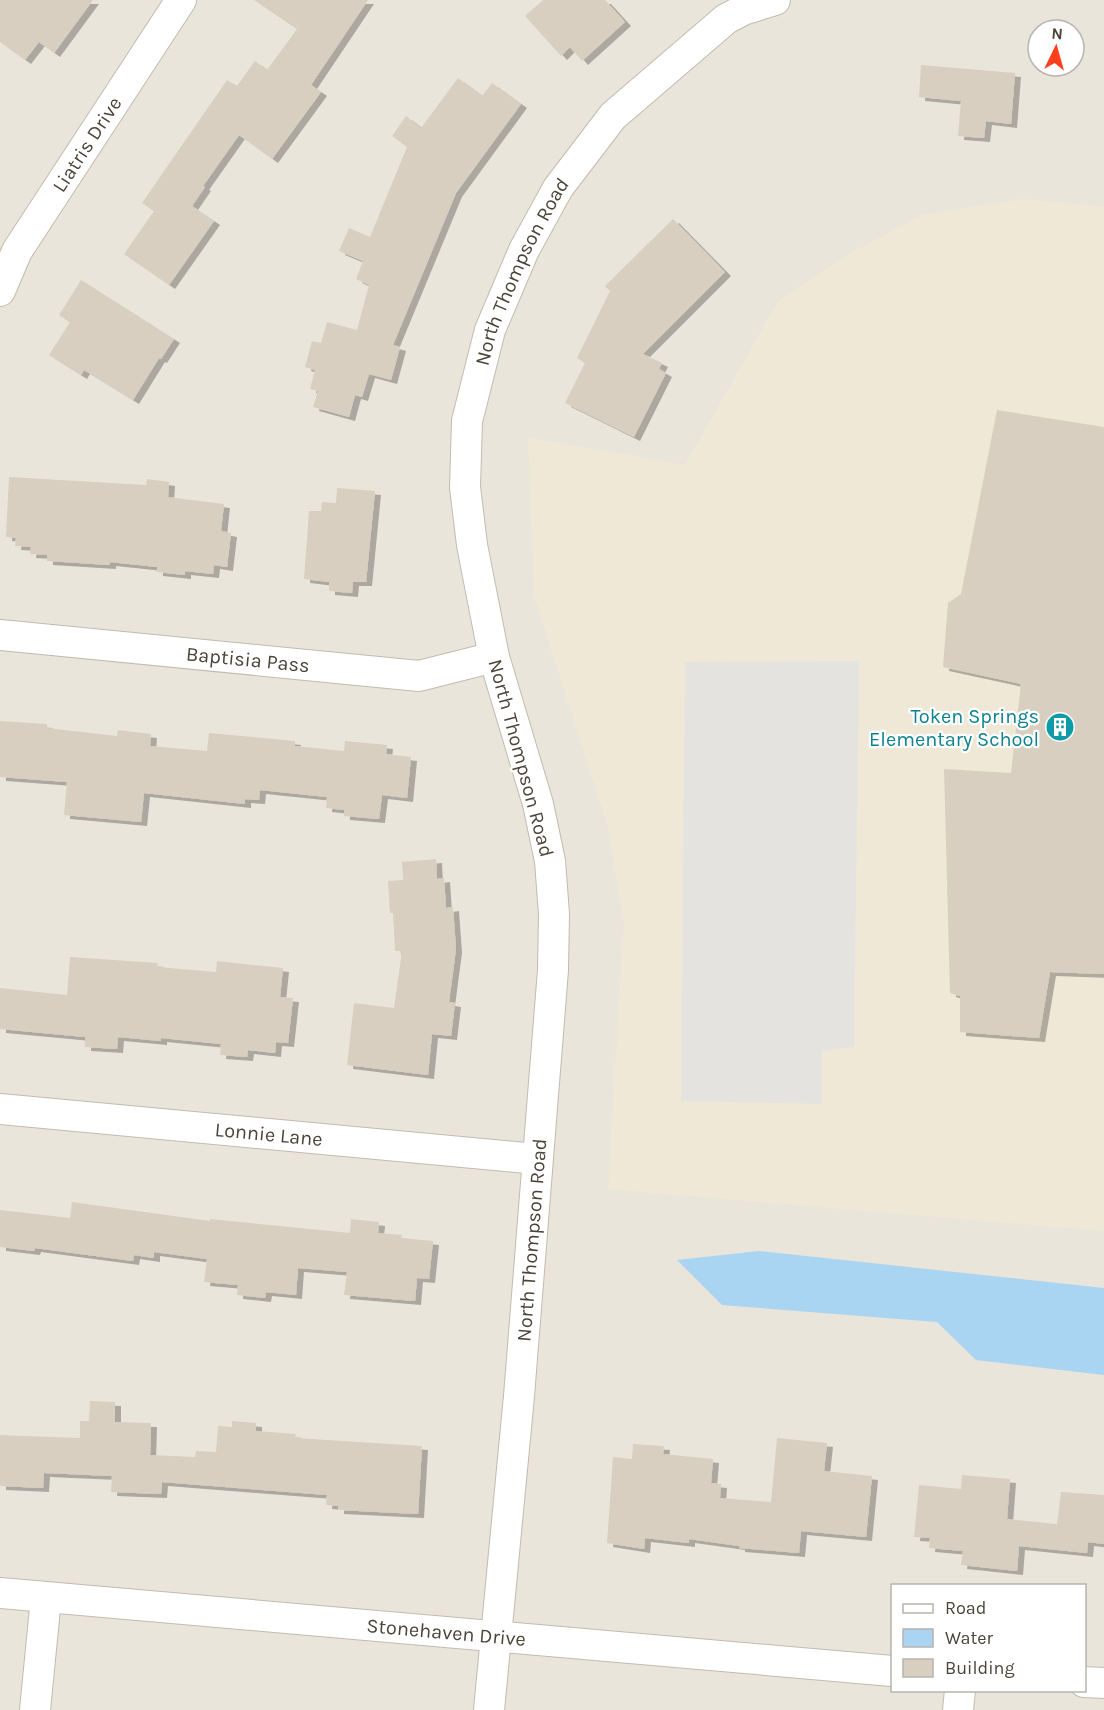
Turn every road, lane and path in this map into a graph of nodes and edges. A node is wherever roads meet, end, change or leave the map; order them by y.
1 (182, 0) edge
2 (775, 0) edge
3 (720, 9) edge
4 (0, 291) edge
5 (0, 635) edge
6 (494, 657) junction
7 (0, 1109) edge
8 (537, 1159) junction
9 (0, 1593) edge
10 (46, 1598) junction
11 (496, 1635) junction
12 (891, 1671) edge
13 (1086, 1682) edge
14 (1104, 1683) edge
15 (960, 1692) edge
16 (35, 1710) edge
17 (489, 1710) edge
18 (958, 1710) edge

1 - 4 street, Liatris Drive
2 - 3 street, North Thompson Road
3 - 6 street, North Thompson Road
5 - 6 street, Baptisia Pass
6 - 8 street, North Thompson Road
7 - 8 street, Lonnie Lane
8 - 11 street, North Thompson Road
9 - 10 street, Stonehaven Drive
10 - 11 street, Stonehaven Drive
10 - 16 street
11 - 12 street, Stonehaven Drive
11 - 17 street, North Thompson Road
13 - 14 street
15 - 18 street

